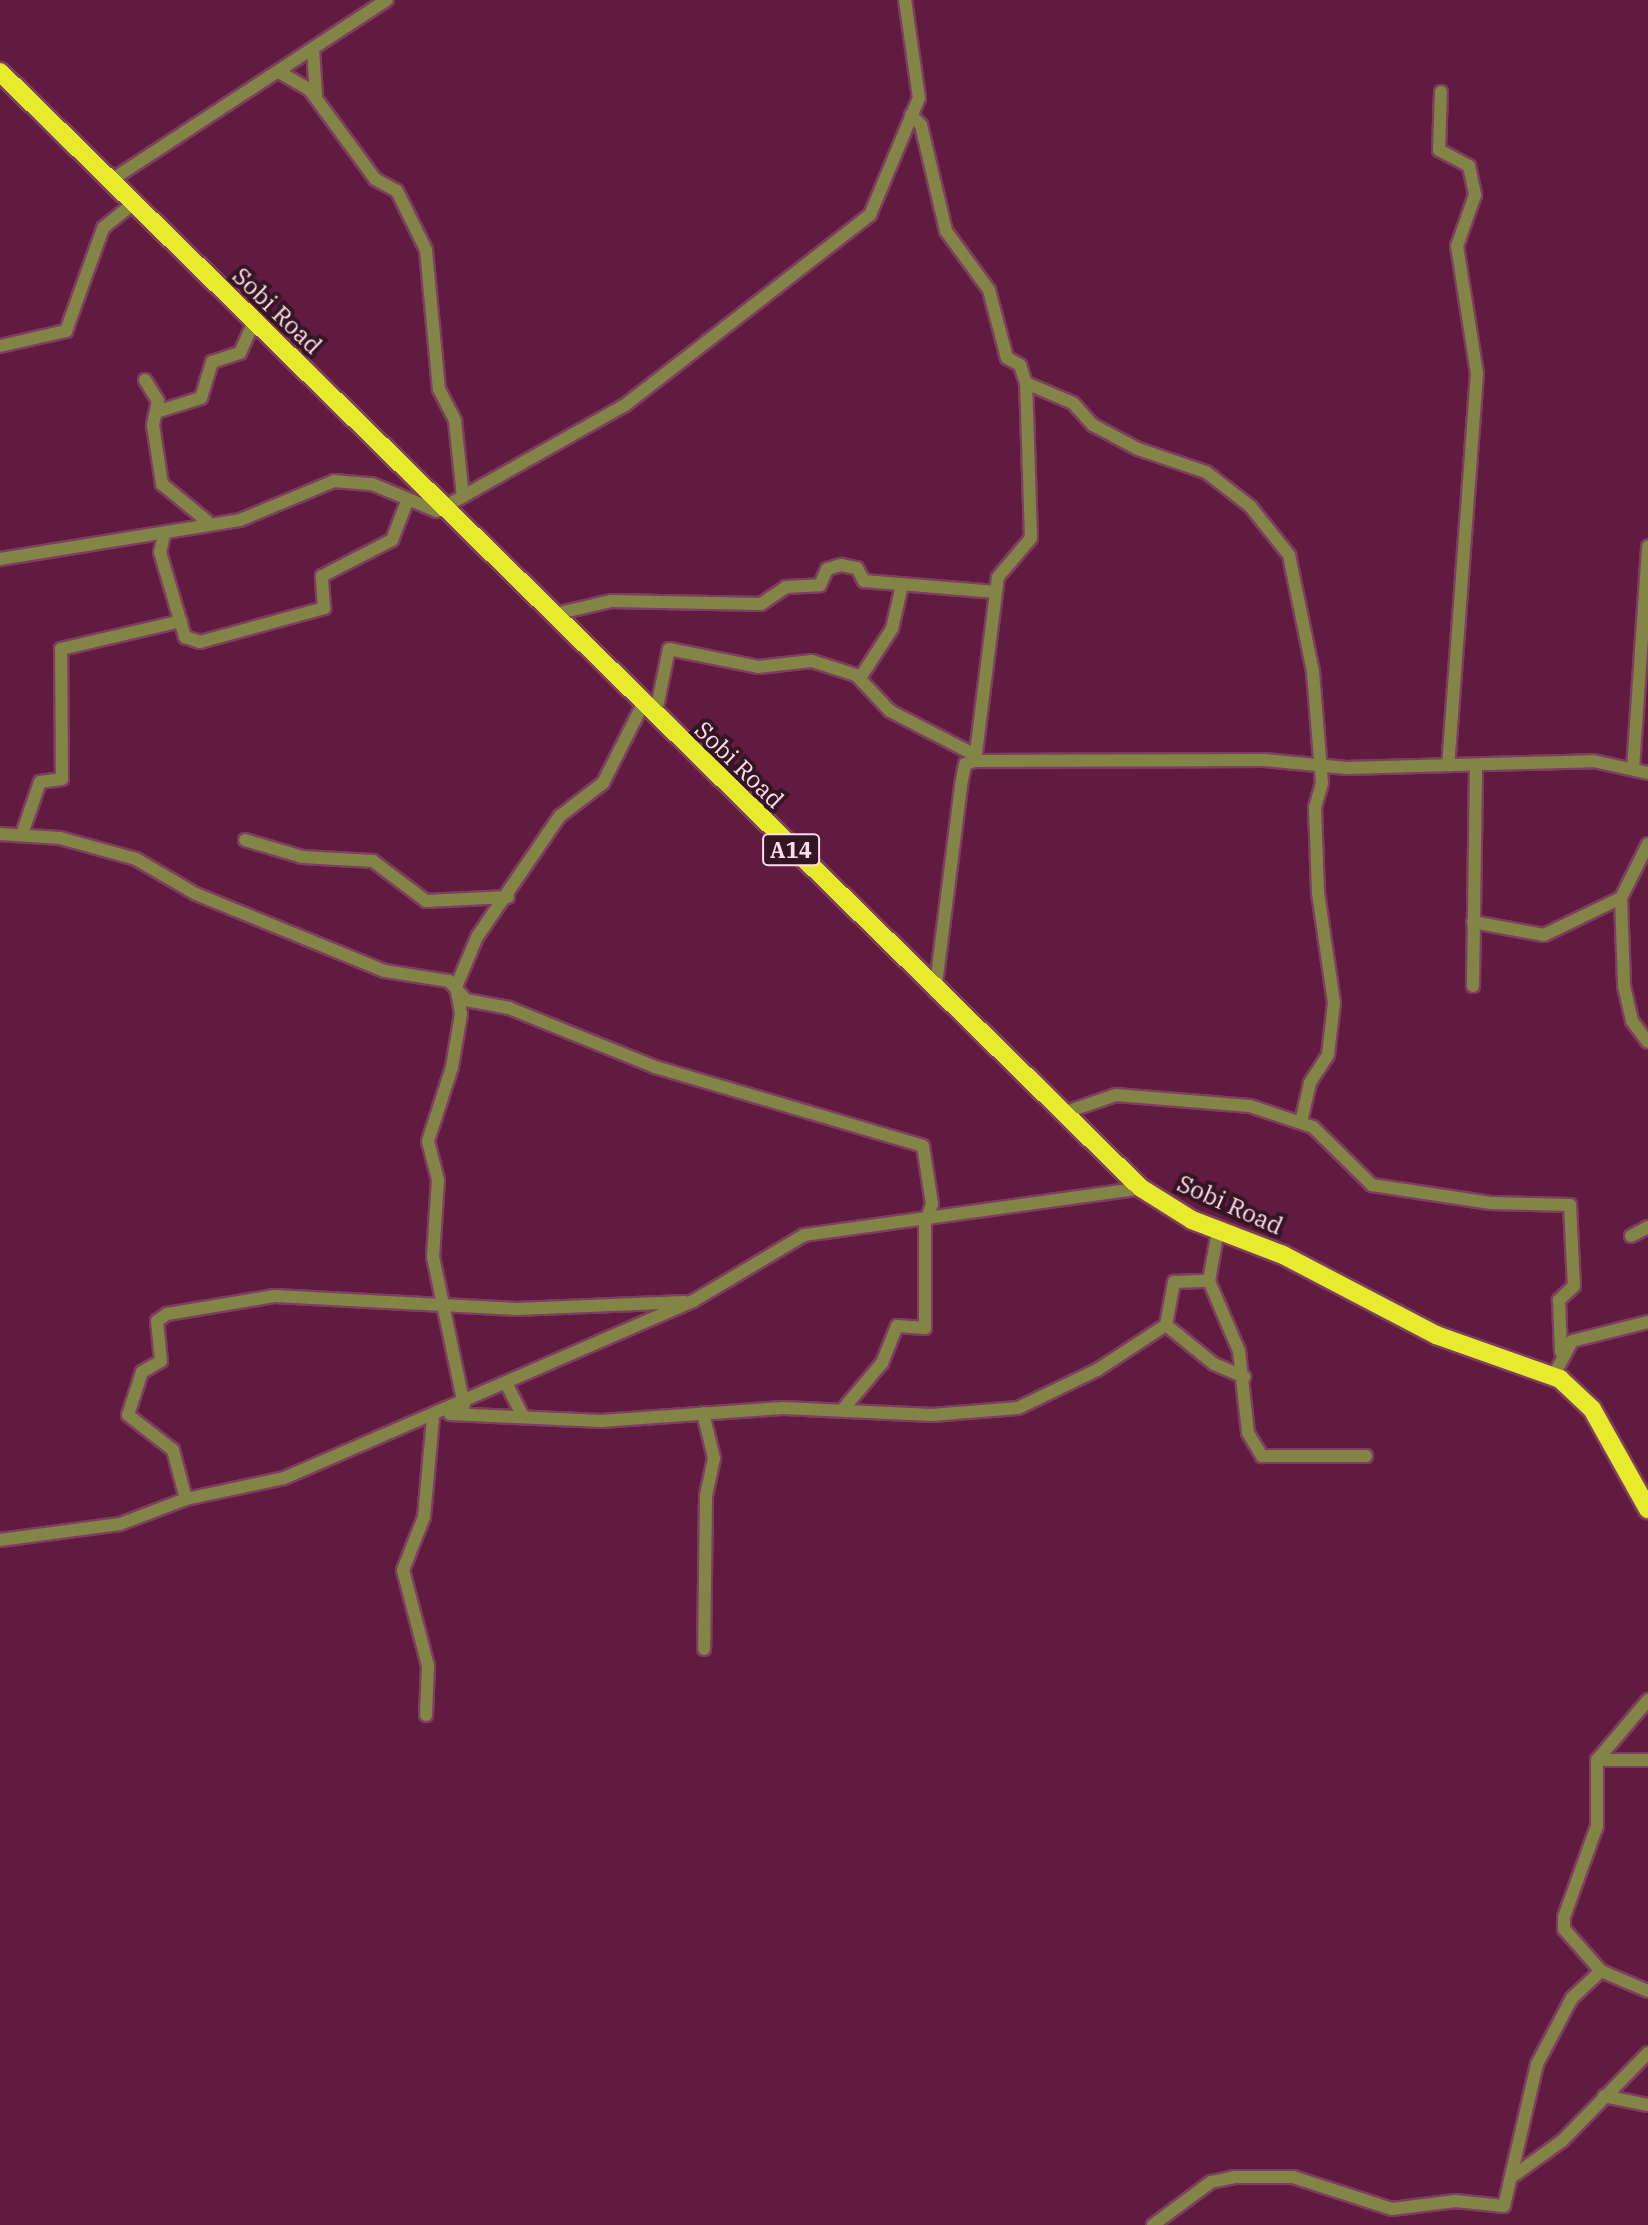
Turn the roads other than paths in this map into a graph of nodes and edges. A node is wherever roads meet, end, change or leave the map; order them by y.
1 (387, 0) edge
2 (905, 0) edge
3 (313, 49) junction
4 (0, 72) edge
5 (279, 72) junction
6 (1441, 92) dead end
7 (316, 96) junction
8 (911, 115) junction
9 (113, 179) junction
10 (135, 202) junction
11 (253, 324) junction
12 (0, 346) edge
13 (145, 380) dead end
14 (1026, 383) junction
15 (156, 412) junction
16 (463, 497) junction
17 (408, 499) junction
18 (445, 508) junction
19 (207, 521) junction
20 (164, 535) junction
21 (1648, 547) edge
22 (0, 559) edge
23 (902, 585) junction
24 (996, 592) junction
25 (555, 614) junction
26 (181, 621) junction
27 (860, 678) junction
28 (648, 712) junction
29 (975, 758) junction
30 (1448, 765) junction
31 (1318, 766) junction
32 (1476, 766) junction
33 (1633, 769) junction
34 (1648, 773) edge
35 (0, 834) edge
36 (22, 834) junction
37 (245, 840) dead end
38 (1648, 844) edge
39 (508, 897) junction
40 (1621, 898) junction
41 (1473, 922) junction
42 (1473, 986) dead end
43 (456, 987) junction
44 (935, 992) junction
45 (1648, 1042) edge
46 (1063, 1113) junction
47 (1301, 1121) junction
48 (1141, 1188) junction
49 (928, 1218) junction
50 (1648, 1227) edge
51 (1218, 1231) junction
52 (1631, 1236) dead end
53 (1209, 1281) junction
54 (693, 1301) junction
55 (440, 1302) junction
56 (1648, 1322) edge
57 (1166, 1325) junction
58 (1561, 1352) junction
59 (1554, 1375) junction
60 (1244, 1377) junction
61 (507, 1385) junction
62 (464, 1405) junction
63 (844, 1408) junction
64 (709, 1412) junction
65 (447, 1414) junction
66 (522, 1414) junction
67 (433, 1419) junction
68 (1366, 1456) dead end
69 (186, 1499) junction
70 (1648, 1509) edge
71 (0, 1540) edge
72 (704, 1649) dead end
73 (1648, 1700) edge
74 (426, 1715) dead end
75 (1597, 1760) junction
76 (1648, 1760) edge
77 (1601, 1971) junction
78 (1648, 1991) edge
79 (1648, 2053) edge
80 (1604, 2096) junction
81 (1648, 2105) edge
82 (1512, 2177) junction
83 (1153, 2225) edge

1 - 3 street
2 - 8 street
3 - 5 street
3 - 7 street
4 - 9 highway, Sobi Road / A14
5 - 7 street
5 - 9 street
6 - 30 street
7 - 16 street
8 - 14 street
8 - 16 street
9 - 10 highway, Sobi Road / A14
10 - 11 highway, Sobi Road / A14
10 - 12 street
11 - 15 street
11 - 18 highway, Sobi Road / A14
13 - 15 street
14 - 24 street
14 - 31 street
15 - 19 street
16 - 18 street
17 - 18 street
17 - 19 street
17 - 26 street
18 - 25 highway, Sobi Road / A14
19 - 20 street
20 - 22 street
20 - 26 street
21 - 33 street
23 - 24 street
23 - 25 street
23 - 27 street
24 - 29 street
25 - 28 highway, Sobi Road / A14
26 - 36 street
27 - 28 street
27 - 29 street
28 - 39 street
28 - 44 highway, Sobi Road / A14
29 - 31 street
29 - 44 street
30 - 31 street
30 - 32 street
31 - 47 street
32 - 33 street
32 - 41 street
33 - 34 street
35 - 36 street
36 - 43 street
37 - 39 street
38 - 40 street
39 - 43 street
40 - 41 street
40 - 45 street
41 - 42 street
43 - 49 street
43 - 55 street
44 - 46 highway, Sobi Road / A14
46 - 47 street
46 - 48 highway, Sobi Road / A14
47 - 58 street
48 - 49 street
48 - 51 highway, Sobi Road / A14
49 - 54 street
49 - 63 street
50 - 52 street
51 - 53 street
51 - 59 highway, Sobi Road / A14
53 - 57 street
53 - 60 street
54 - 55 street
54 - 61 street
55 - 62 street
55 - 69 street
56 - 58 street
57 - 60 street
57 - 63 street
58 - 59 street
59 - 70 highway, Sobi Road / A14
60 - 68 street
61 - 62 street
61 - 66 street
62 - 65 street
63 - 64 street
64 - 66 street
64 - 72 street
65 - 66 street
65 - 67 street
67 - 69 street
67 - 74 street
69 - 71 street
73 - 75 street
75 - 76 street
75 - 77 street
77 - 78 street
77 - 82 street
79 - 80 street
80 - 81 street
80 - 82 street
82 - 83 street

